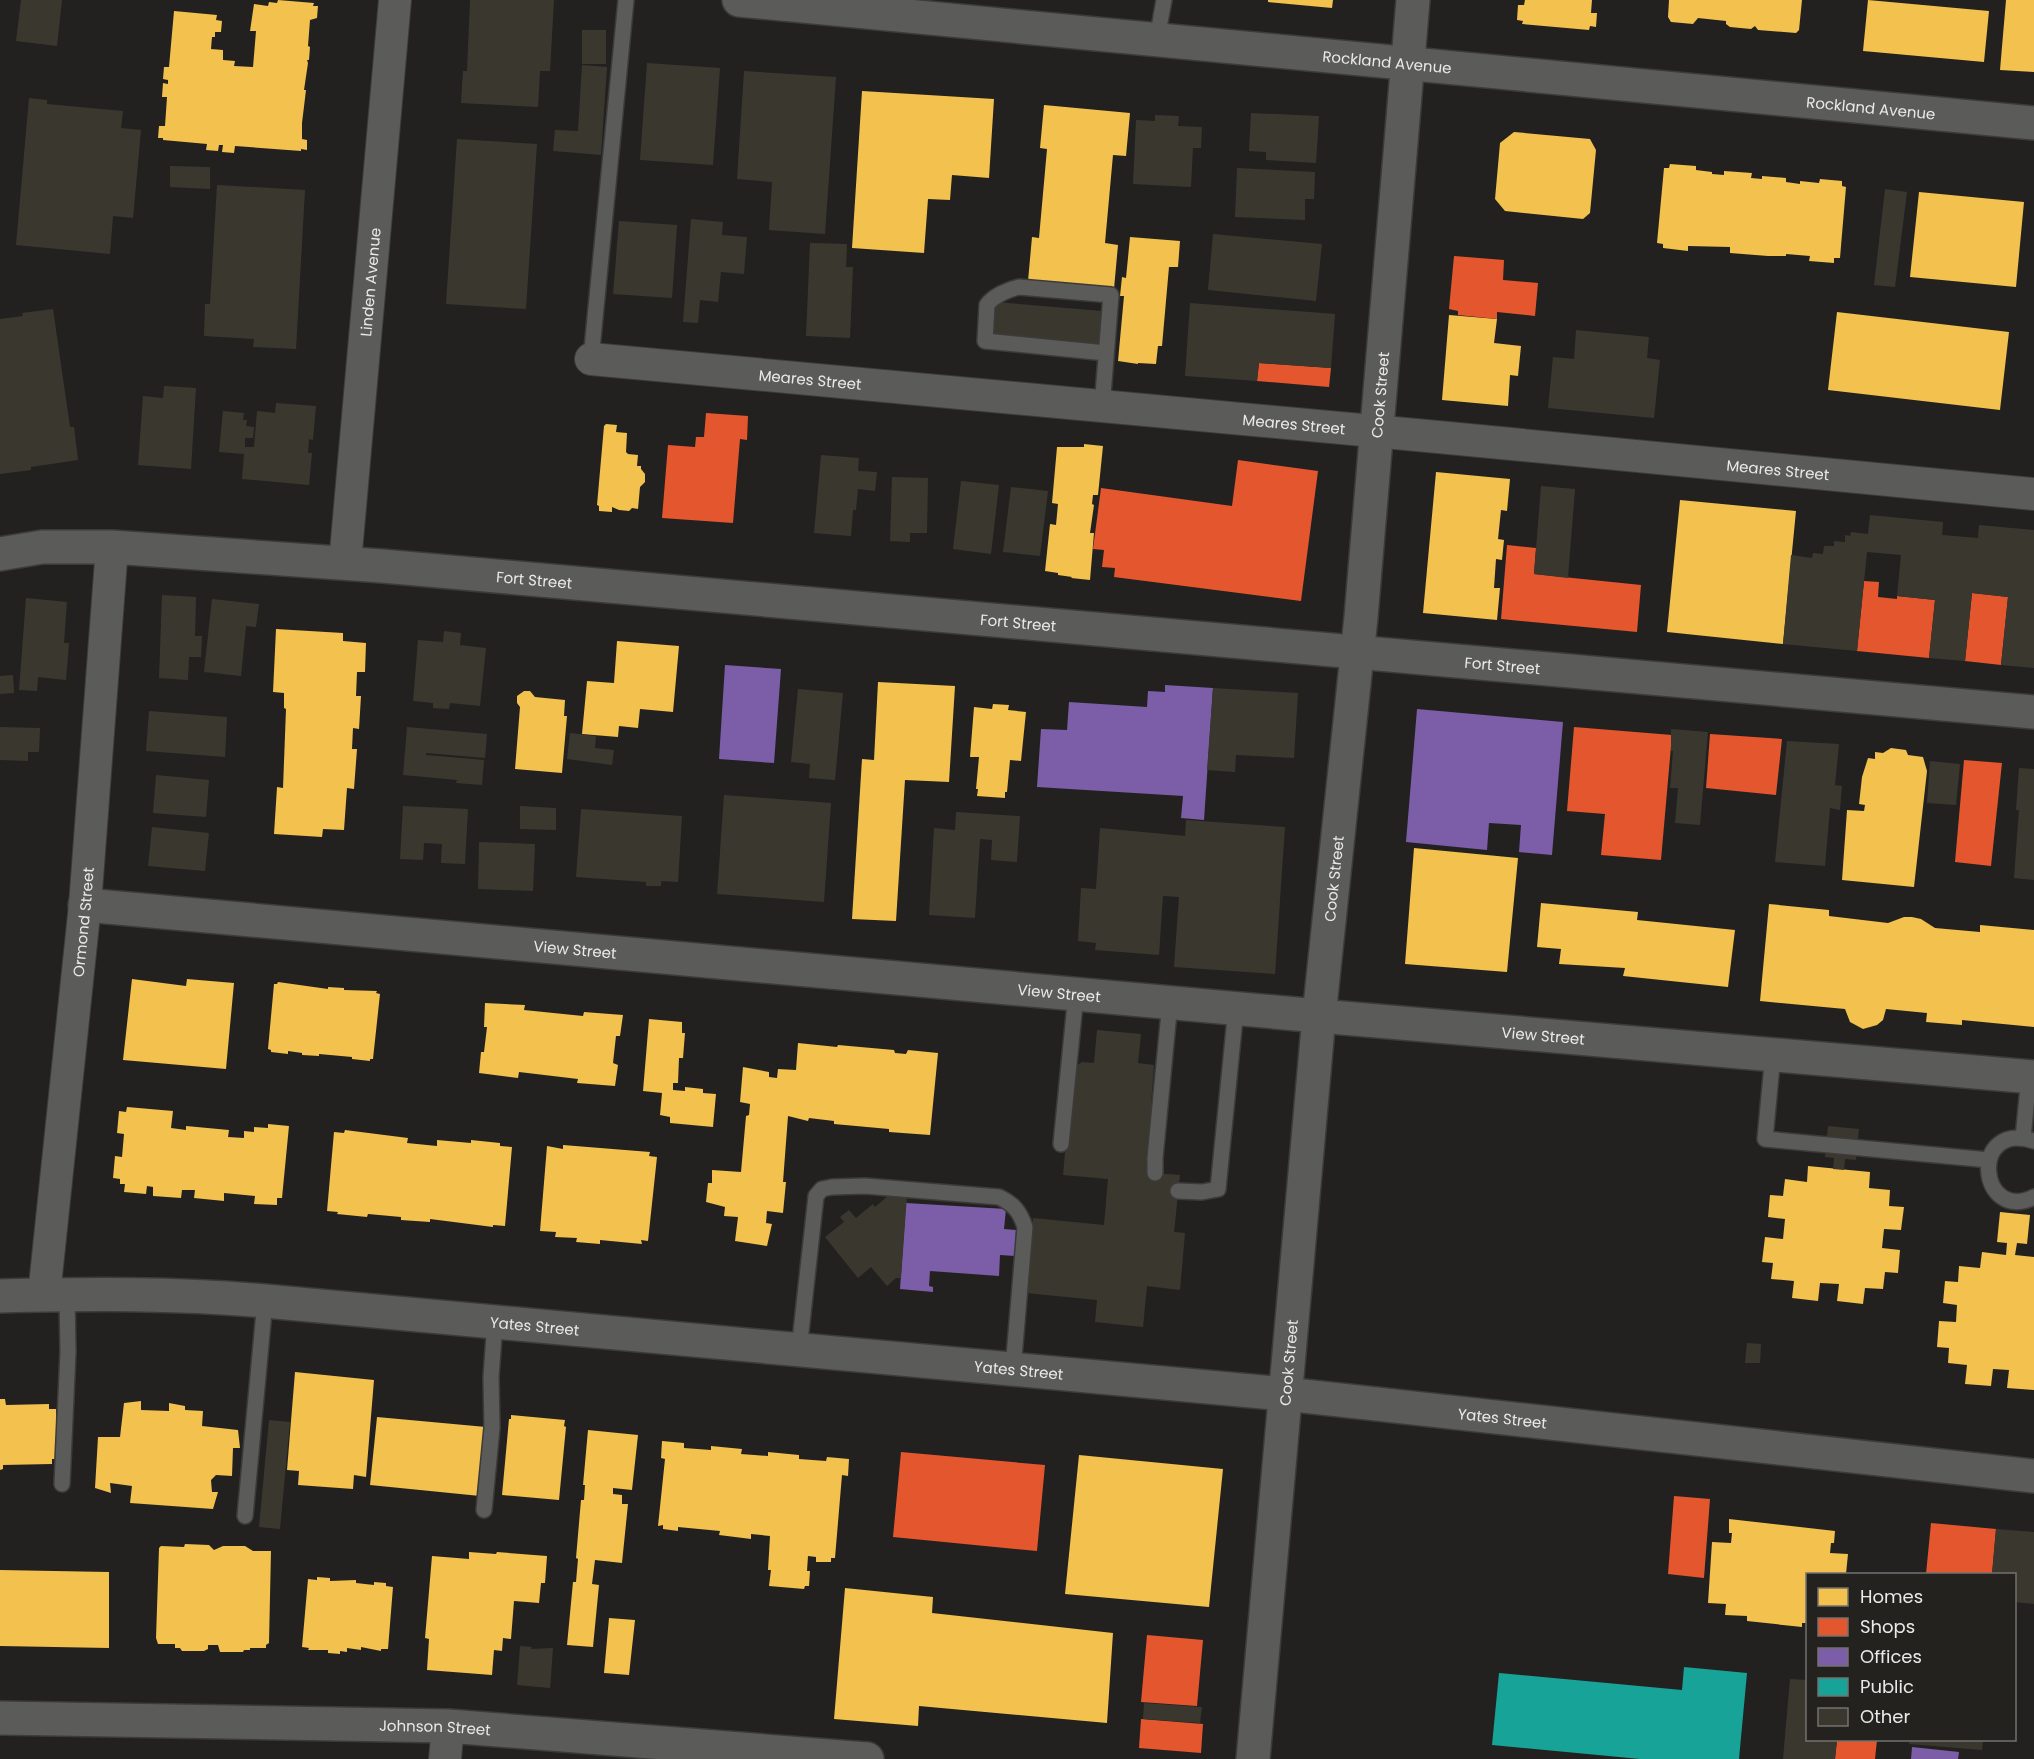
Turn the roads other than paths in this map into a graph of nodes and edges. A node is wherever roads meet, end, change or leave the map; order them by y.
1 (395, 0) edge
2 (626, 0) edge
3 (739, 0) edge
4 (1164, 0) edge
5 (1413, 0) edge
6 (1157, 39) junction
7 (1406, 63) junction
8 (2034, 123) edge
9 (1106, 353) junction
10 (591, 359) joint
11 (1102, 407) junction
12 (1377, 432) junction
13 (2034, 494) edge
14 (112, 547) junction
15 (0, 554) edge
16 (345, 563) junction
17 (1358, 651) junction
18 (2034, 712) edge
19 (85, 905) junction
20 (1076, 994) junction
21 (1170, 1002) junction
22 (1236, 1008) junction
23 (1319, 1016) junction
24 (1773, 1054) junction
25 (2032, 1077) edge
26 (2029, 1139) edge
27 (1061, 1144) dead end
28 (1989, 1160) junction
29 (1155, 1173) dead end
30 (1178, 1191) dead end
31 (2034, 1197) edge
32 (55, 1295) junction
33 (0, 1296) edge
34 (265, 1301) junction
35 (495, 1322) junction
36 (799, 1350) junction
37 (1013, 1369) junction
38 (1285, 1394) junction
39 (2034, 1476) edge
40 (62, 1484) dead end
41 (484, 1510) dead end
42 (245, 1516) dead end
43 (0, 1718) edge
44 (448, 1726) junction
45 (445, 1759) edge
46 (867, 1759) edge
47 (1254, 1759) edge

1 - 16 street, Linden Avenue
2 - 10 lane
3 - 6 main road, Rockland Avenue
4 - 6 lane
5 - 7 main road, Cook Street
6 - 7 main road, Rockland Avenue
7 - 8 main road, Rockland Avenue
7 - 12 main road, Cook Street
9 - 9 lane
9 - 11 lane
10 - 11 street, Meares Street
11 - 12 street, Meares Street
12 - 13 street, Meares Street
12 - 17 main road, Cook Street
14 - 15 main road, Fort Street
14 - 16 main road, Fort Street
14 - 19 street, Ormond Street
16 - 17 main road, Fort Street
17 - 18 main road, Fort Street
17 - 23 main road, Cook Street
19 - 20 main road, View Street
19 - 32 street, Ormond Street
20 - 21 main road, View Street
20 - 27 lane
21 - 22 main road, View Street
21 - 29 lane
22 - 23 main road, View Street
22 - 30 lane
23 - 24 main road, View Street
23 - 38 main road, Cook Street
24 - 25 main road, View Street
24 - 28 lane
25 - 26 lane
26 - 28 lane
28 - 31 lane
32 - 33 main road, Yates Street
32 - 34 main road, Yates Street
32 - 40 lane
34 - 35 main road, Yates Street
34 - 42 lane
35 - 36 main road, Yates Street
35 - 41 lane
36 - 37 main road, Yates Street
36 - 37 lane
37 - 38 main road, Yates Street
38 - 39 main road, Yates Street
38 - 47 main road, Cook Street
43 - 44 main road, Johnson Street
44 - 45 street
44 - 46 main road, Johnson Street

